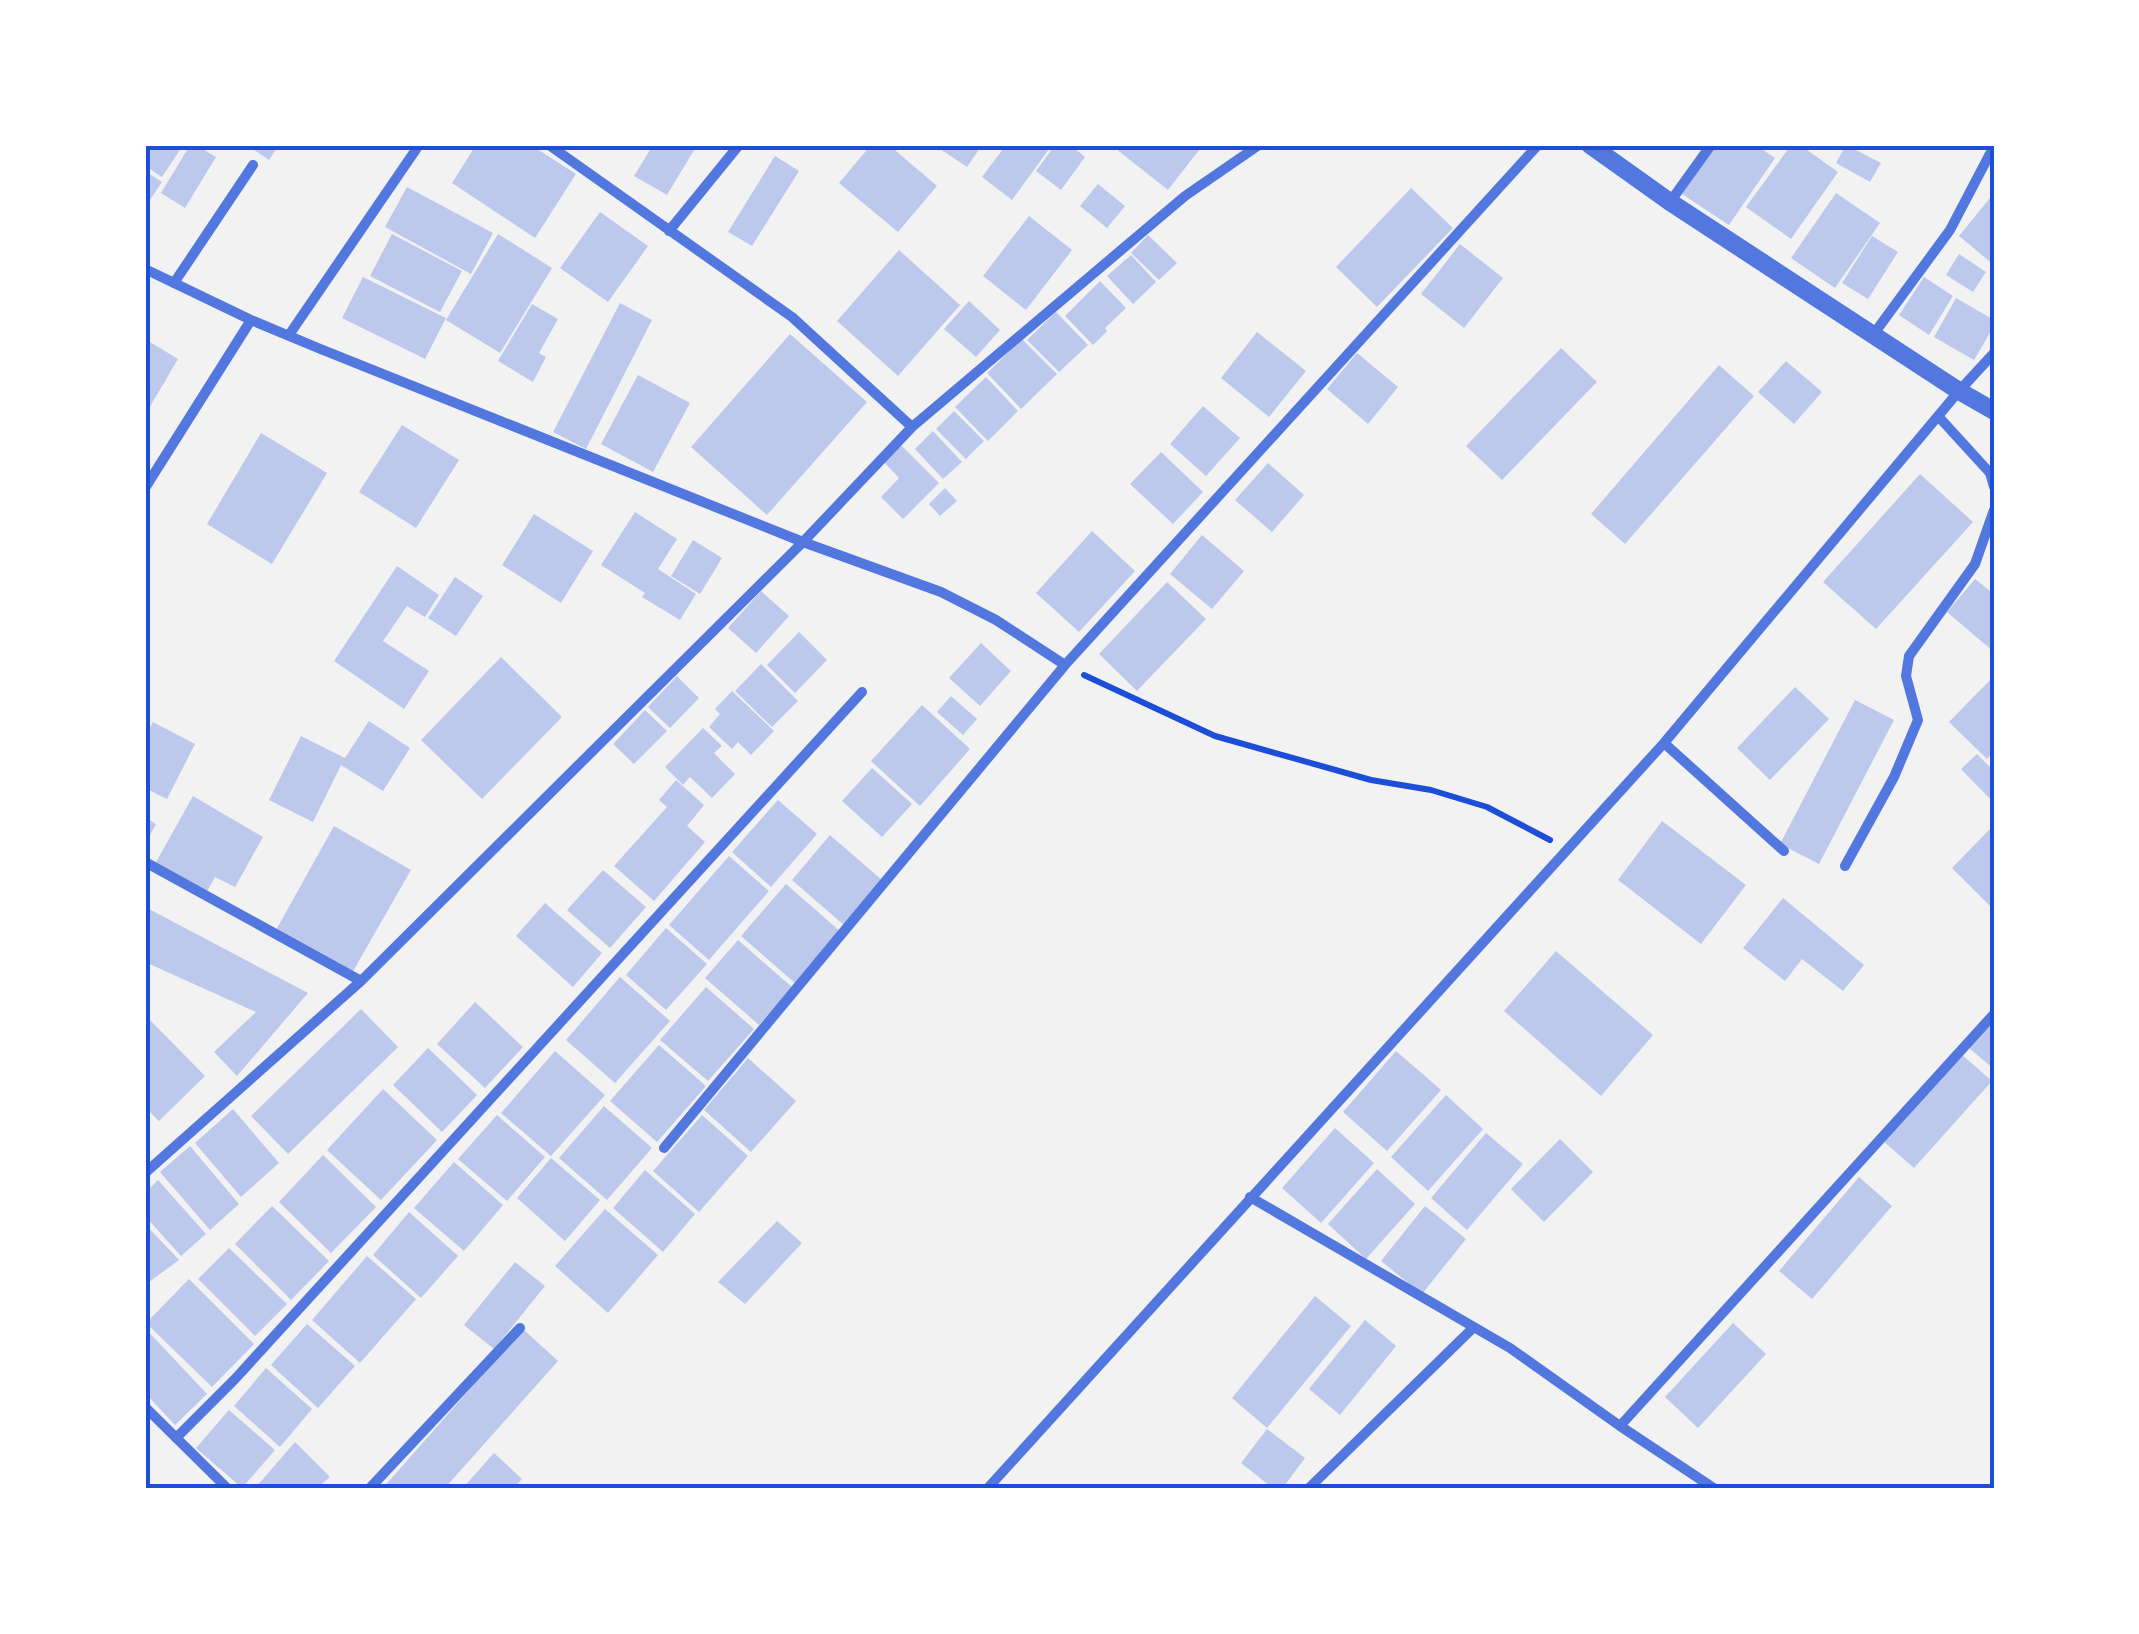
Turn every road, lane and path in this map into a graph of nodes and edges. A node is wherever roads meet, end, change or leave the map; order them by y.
1 (420, 145) edge
2 (549, 145) edge
3 (739, 145) edge
4 (1260, 145) edge
5 (1538, 145) edge
6 (1590, 145) edge
7 (1711, 145) edge
8 (1994, 146) edge
9 (253, 165) dead end
10 (1670, 202) junction
11 (670, 231) junction
12 (145, 270) edge
13 (174, 283) junction
14 (251, 320) junction
15 (289, 335) junction
16 (1873, 335) junction
17 (1994, 353) edge
18 (1959, 391) junction
19 (1994, 411) edge
20 (1938, 416) junction
21 (912, 427) junction
22 (145, 488) edge
23 (1994, 488) edge
24 (1994, 510) edge
25 (803, 542) junction
26 (1065, 665) junction
27 (862, 692) dead end
28 (1664, 744) junction
29 (1569, 850) junction
30 (1784, 851) dead end
31 (145, 862) edge
32 (1844, 866) dead end
33 (361, 982) junction
34 (1994, 1014) edge
35 (664, 1148) dead end
36 (145, 1173) edge
37 (1250, 1197) junction
38 (520, 1328) dead end
39 (1473, 1328) junction
40 (145, 1407) edge
41 (1620, 1426) junction
42 (176, 1438) junction
43 (220, 1486) edge
44 (369, 1489) edge
45 (987, 1489) edge
46 (1308, 1489) edge
47 (1715, 1489) edge

1 - 15 street
2 - 11 street
3 - 11 street
4 - 21 street
5 - 26 street
6 - 10 street
7 - 10 street
8 - 16 street
9 - 13 street
10 - 16 street
11 - 21 street
12 - 13 street
13 - 14 street
14 - 15 street
14 - 22 street
15 - 25 street
16 - 18 street
17 - 18 street
18 - 19 street
18 - 20 street
20 - 23 street
20 - 28 street
21 - 25 street
24 - 32 street
25 - 26 street
25 - 33 street
26 - 29 path
26 - 35 street
27 - 42 street
28 - 29 street
28 - 30 street
29 - 37 street
31 - 33 street
33 - 36 street
34 - 41 street
37 - 39 street
37 - 45 street
38 - 44 street
39 - 41 street
39 - 46 street
40 - 42 street
41 - 47 street
42 - 43 street

